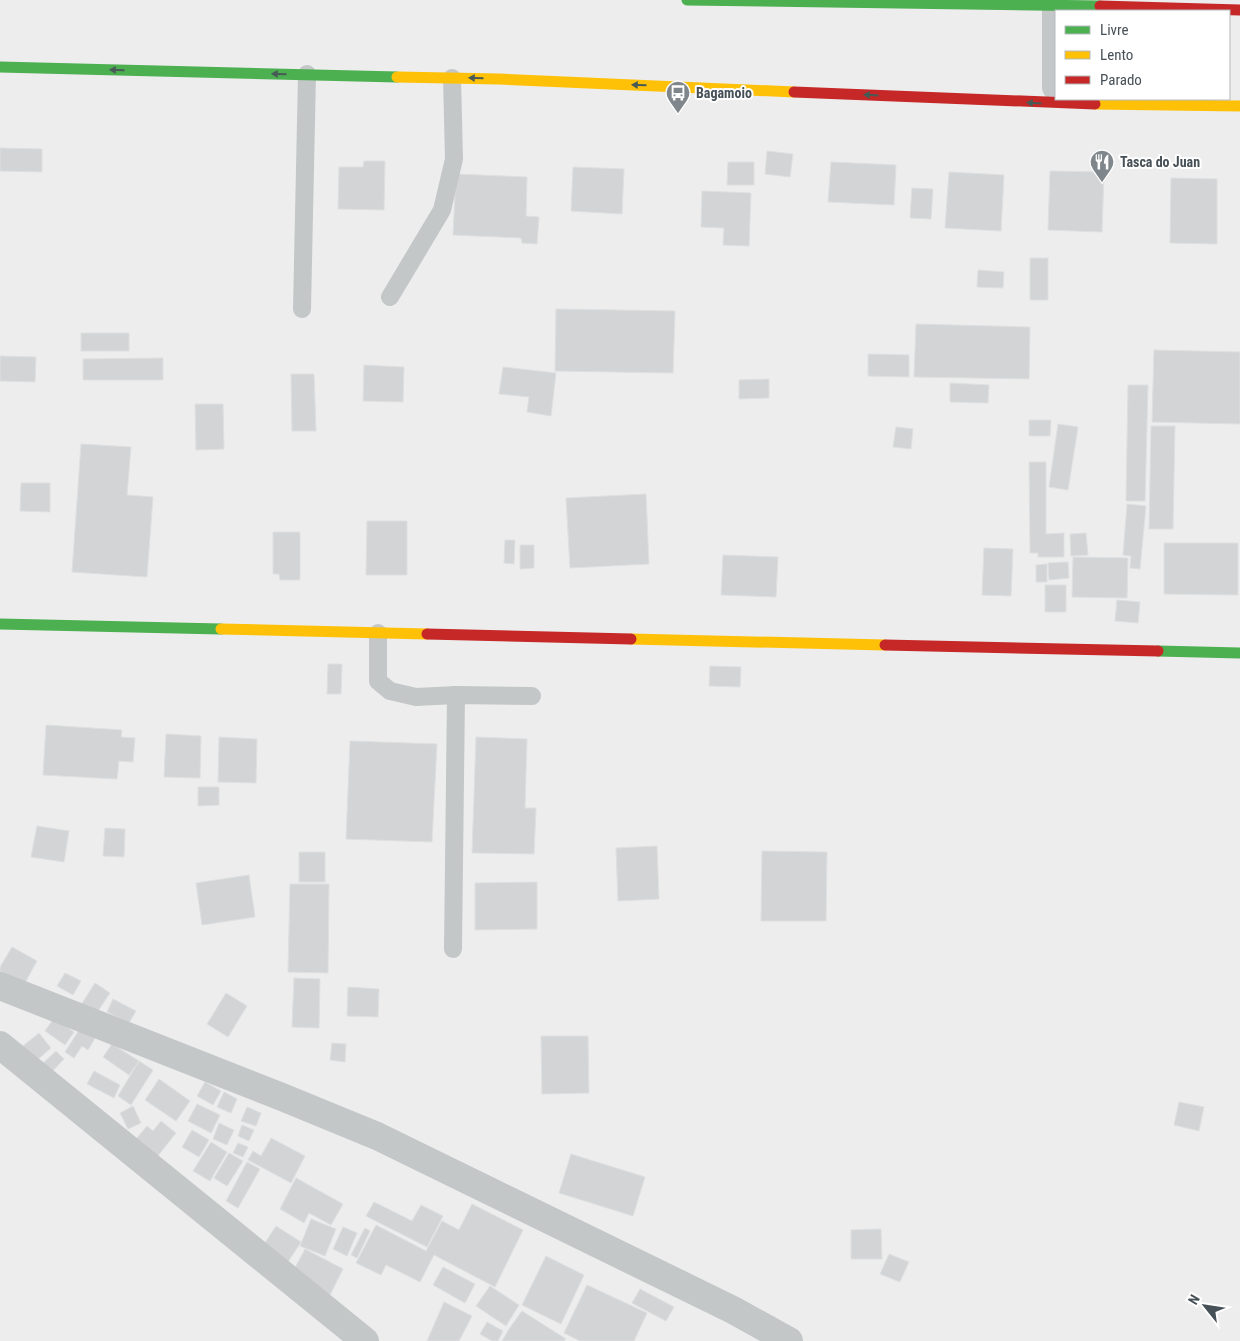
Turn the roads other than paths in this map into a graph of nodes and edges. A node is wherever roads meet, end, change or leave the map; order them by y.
1 (687, 0) edge
2 (1056, 2) edge
3 (1240, 10) edge
4 (0, 67) edge
5 (307, 74) junction
6 (452, 78) junction
7 (1055, 97) edge
8 (1117, 100) edge
9 (1240, 106) edge
10 (390, 297) dead end
11 (302, 308) dead end
12 (0, 624) edge
13 (378, 633) junction
14 (1240, 653) edge
15 (456, 695) junction
16 (532, 696) dead end
17 (453, 949) dead end
18 (0, 986) edge
19 (0, 1045) edge
20 (365, 1341) edge
21 (789, 1341) edge

1 - 2 main road
2 - 3 main road
5 -> 4 main road
5 - 6 main road
5 - 11 lane
7 -> 6 main road
6 - 10 lane
8 - 9 main road
12 - 13 main road
13 - 14 main road
13 - 15 lane
15 - 16 lane
15 - 17 lane
18 - 21 street
19 - 20 street

